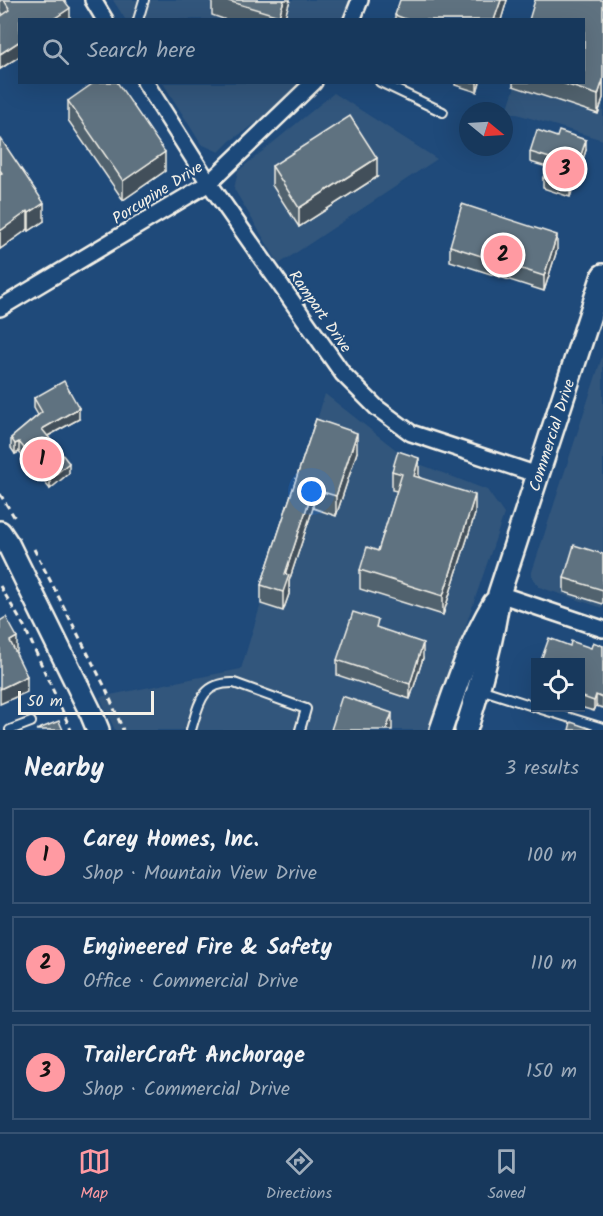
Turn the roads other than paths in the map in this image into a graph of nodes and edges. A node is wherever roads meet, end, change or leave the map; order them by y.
1 (93, 0) edge
2 (144, 0) edge
3 (360, 0) edge
4 (104, 18) edge
5 (139, 18) edge
6 (353, 18) edge
7 (146, 84) edge
8 (312, 84) edge
9 (384, 84) edge
10 (443, 112) dead end
11 (209, 183) junction
12 (603, 275) edge
13 (0, 308) edge
14 (538, 476) junction
15 (9, 527) edge
16 (499, 594) junction
17 (603, 629) edge
18 (479, 689) junction
19 (531, 705) edge
20 (553, 712) edge
21 (31, 722) dead end
22 (603, 728) edge
23 (10, 730) edge
24 (98, 730) edge
25 (190, 730) edge
26 (300, 730) edge
27 (441, 730) edge
28 (466, 730) edge

1 - 4 street
2 - 5 lane
3 - 6 street
7 - 11 street, Rampart Drive
8 - 11 street, Porcupine Drive
9 - 10 lane
11 - 13 street, Porcupine Drive
11 - 14 street, Rampart Drive
12 - 14 main road, Commercial Drive
14 - 16 main road, Commercial Drive
15 - 24 main road
16 - 17 street
16 - 18 main road, Commercial Drive
16 - 27 main road, Commercial Drive
18 - 19 lane
18 - 28 main road, Commercial Drive
20 - 22 lane
21 - 23 lane
25 - 26 lane

